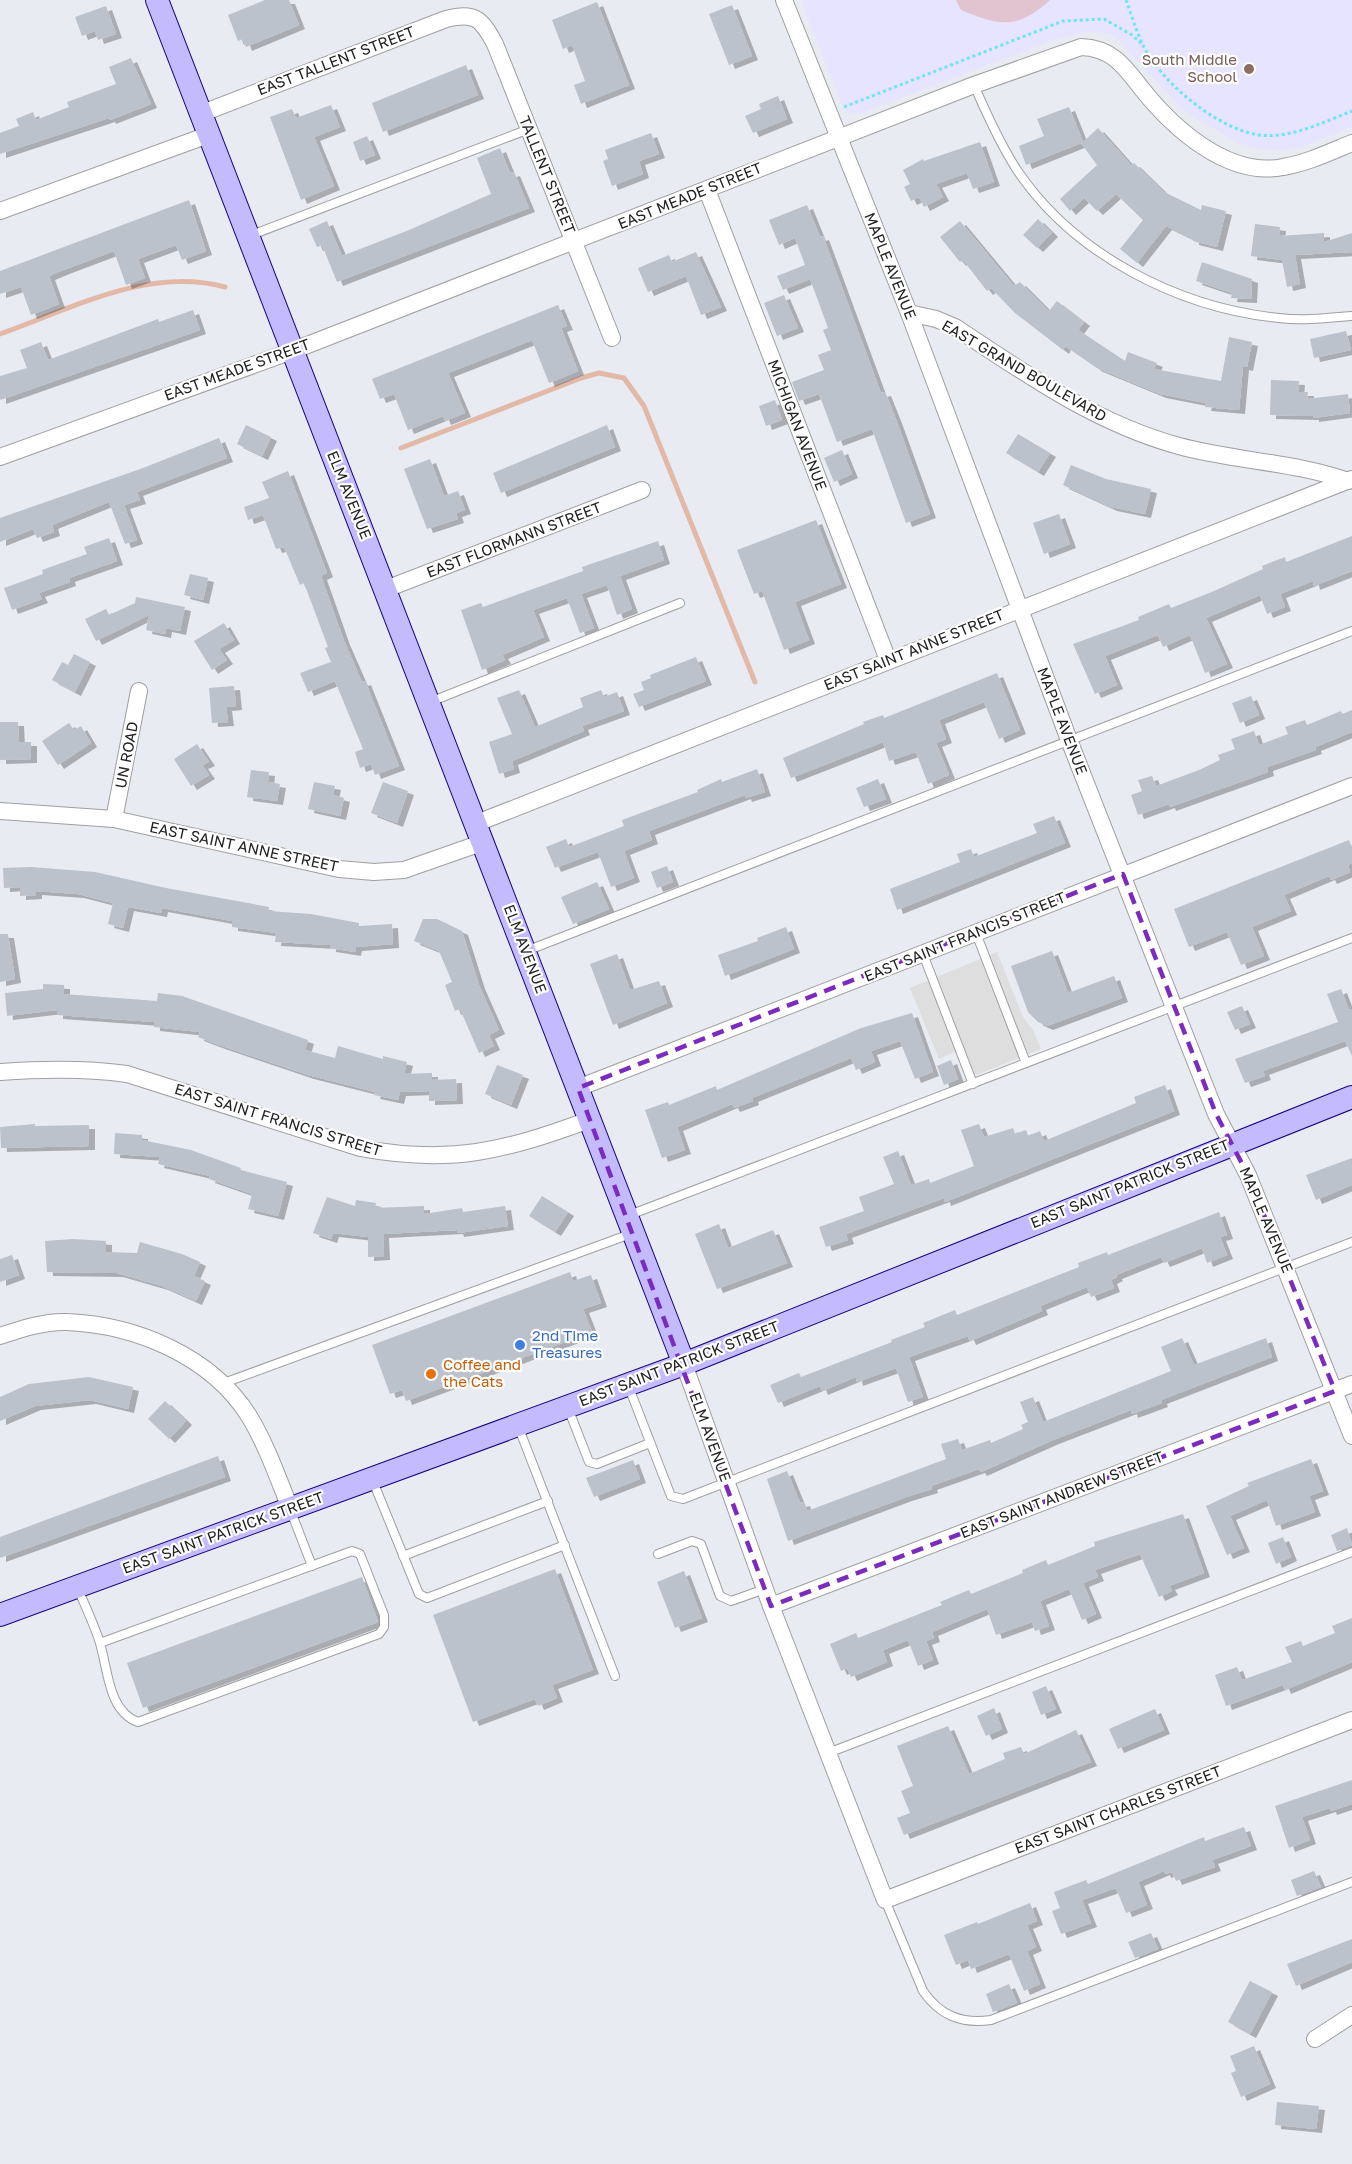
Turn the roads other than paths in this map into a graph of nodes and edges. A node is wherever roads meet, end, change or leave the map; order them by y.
1 (157, 0) edge
2 (784, 0) edge
3 (474, 17) joint
4 (974, 86) junction
5 (204, 124) junction
6 (529, 129) junction
7 (838, 138) junction
8 (1352, 143) edge
9 (707, 190) junction
10 (0, 211) edge
11 (248, 237) junction
12 (573, 242) junction
13 (909, 314) junction
14 (1352, 316) edge
15 (612, 339) dead end
16 (292, 351) junction
17 (0, 457) edge
18 (1350, 480) edge
19 (642, 490) dead end
20 (386, 590) junction
21 (680, 603) dead end
22 (1019, 608) junction
23 (1352, 631) edge
24 (888, 660) junction
25 (139, 691) dead end
26 (430, 702) junction
27 (1069, 740) junction
28 (1352, 786) edge
29 (0, 811) edge
30 (114, 819) junction
31 (481, 832) junction
32 (1124, 874) junction
33 (976, 933) junction
34 (1352, 938) edge
35 (526, 951) junction
36 (923, 954) junction
37 (1174, 1006) junction
38 (1026, 1063) junction
39 (0, 1072) edge
40 (973, 1084) junction
41 (578, 1088) junction
42 (1352, 1097) edge
43 (589, 1120) junction
44 (1232, 1143) junction
45 (630, 1225) junction
46 (1352, 1242) edge
47 (1287, 1267) junction
48 (0, 1336) edge
49 (684, 1364) junction
50 (221, 1384) junction
51 (1352, 1384) edge
52 (628, 1385) junction
53 (1335, 1391) junction
54 (568, 1407) junction
55 (518, 1425) junction
56 (1352, 1436) edge
57 (650, 1443) junction
58 (371, 1478) junction
59 (727, 1484) junction
60 (548, 1501) junction
61 (290, 1508) junction
62 (565, 1545) junction
63 (1352, 1552) edge
64 (658, 1554) dead end
65 (403, 1556) junction
66 (312, 1566) junction
67 (77, 1587) junction
68 (765, 1589) junction
69 (771, 1606) junction
70 (0, 1616) edge
71 (100, 1643) junction
72 (615, 1676) dead end
73 (1352, 1720) edge
74 (828, 1753) junction
75 (1352, 1882) edge
76 (885, 1900) junction
77 (1352, 2015) edge
78 (1315, 2039) dead end

1 - 5 main road, ELM AVENUE
2 - 7 street, MAPLE AVENUE
3 - 5 street, EAST TALLENT STREET
3 - 6 street, TALLENT STREET
4 - 7 street, EAST MEADE STREET
4 - 8 street, EAST MEADE STREET
4 - 14 lane
5 - 10 street, EAST TALLENT STREET
5 - 11 main road, ELM AVENUE
6 - 11 lane
6 - 12 street, TALLENT STREET
7 - 9 street, EAST MEADE STREET
7 - 13 street, MAPLE AVENUE
9 - 12 street, EAST MEADE STREET
9 - 24 street, MICHIGAN AVENUE
11 - 16 main road, ELM AVENUE
12 - 15 street, TALLENT STREET
12 - 16 street, EAST MEADE STREET
13 - 18 street, EAST GRAND BOULEVARD
13 - 22 street, MAPLE AVENUE
16 - 17 street, EAST MEADE STREET
16 - 20 main road, ELM AVENUE
18 - 22 street, EAST SAINT ANNE STREET
19 - 20 street, EAST FLORMANN STREET
20 - 26 main road, ELM AVENUE
21 - 26 lane
22 - 24 street, EAST SAINT ANNE STREET
22 - 27 street, MAPLE AVENUE
23 - 27 lane
24 - 31 street, EAST SAINT ANNE STREET
25 - 30 street, UN ROAD
26 - 31 main road, ELM AVENUE
27 - 32 street, MAPLE AVENUE
27 - 35 lane
28 - 32 street, EAST SAINT FRANCIS STREET
29 - 30 street, EAST SAINT ANNE STREET
30 - 31 street, EAST SAINT ANNE STREET
31 - 35 main road, ELM AVENUE
32 - 33 street, EAST SAINT FRANCIS STREET
32 - 37 street, MAPLE AVENUE
33 - 36 street, EAST SAINT FRANCIS STREET
33 - 38 lane
34 - 37 lane
35 - 41 main road, ELM AVENUE
36 - 40 lane
36 - 41 street, EAST SAINT FRANCIS STREET
37 - 38 lane
37 - 44 street, MAPLE AVENUE
38 - 40 lane
39 - 43 street, EAST SAINT FRANCIS STREET
40 - 45 lane
41 - 43 main road, ELM AVENUE
42 - 44 main road, EAST SAINT PATRICK STREET
43 - 45 main road, ELM AVENUE
44 - 47 street, MAPLE AVENUE
44 - 49 main road, EAST SAINT PATRICK STREET
45 - 49 main road, ELM AVENUE
45 - 50 lane
46 - 47 lane
47 - 53 street, MAPLE AVENUE
47 - 59 lane
48 - 50 street
49 - 52 main road, EAST SAINT PATRICK STREET
49 - 59 street, ELM AVENUE
50 - 61 street
51 - 53 street, EAST SAINT ANDREW STREET
52 - 54 main road, EAST SAINT PATRICK STREET
52 - 57 lane
53 - 56 street, MAPLE AVENUE
53 - 69 street, EAST SAINT ANDREW STREET
54 - 55 main road, EAST SAINT PATRICK STREET
54 - 57 lane
55 - 58 main road, EAST SAINT PATRICK STREET
55 - 60 lane
57 - 59 lane
58 - 61 main road, EAST SAINT PATRICK STREET
58 - 65 lane
59 - 68 street, ELM AVENUE
60 - 62 lane
60 - 65 lane
61 - 66 lane
61 - 67 main road, EAST SAINT PATRICK STREET
62 - 65 lane
62 - 72 lane
63 - 74 lane
64 - 68 lane
66 - 71 lane
66 - 71 lane
67 - 70 main road, EAST SAINT PATRICK STREET
67 - 71 lane
68 - 69 street, ELM AVENUE
69 - 74 street, ELM AVENUE
73 - 76 street, EAST SAINT CHARLES STREET
74 - 76 street, ELM AVENUE
75 - 76 lane
77 - 78 street

